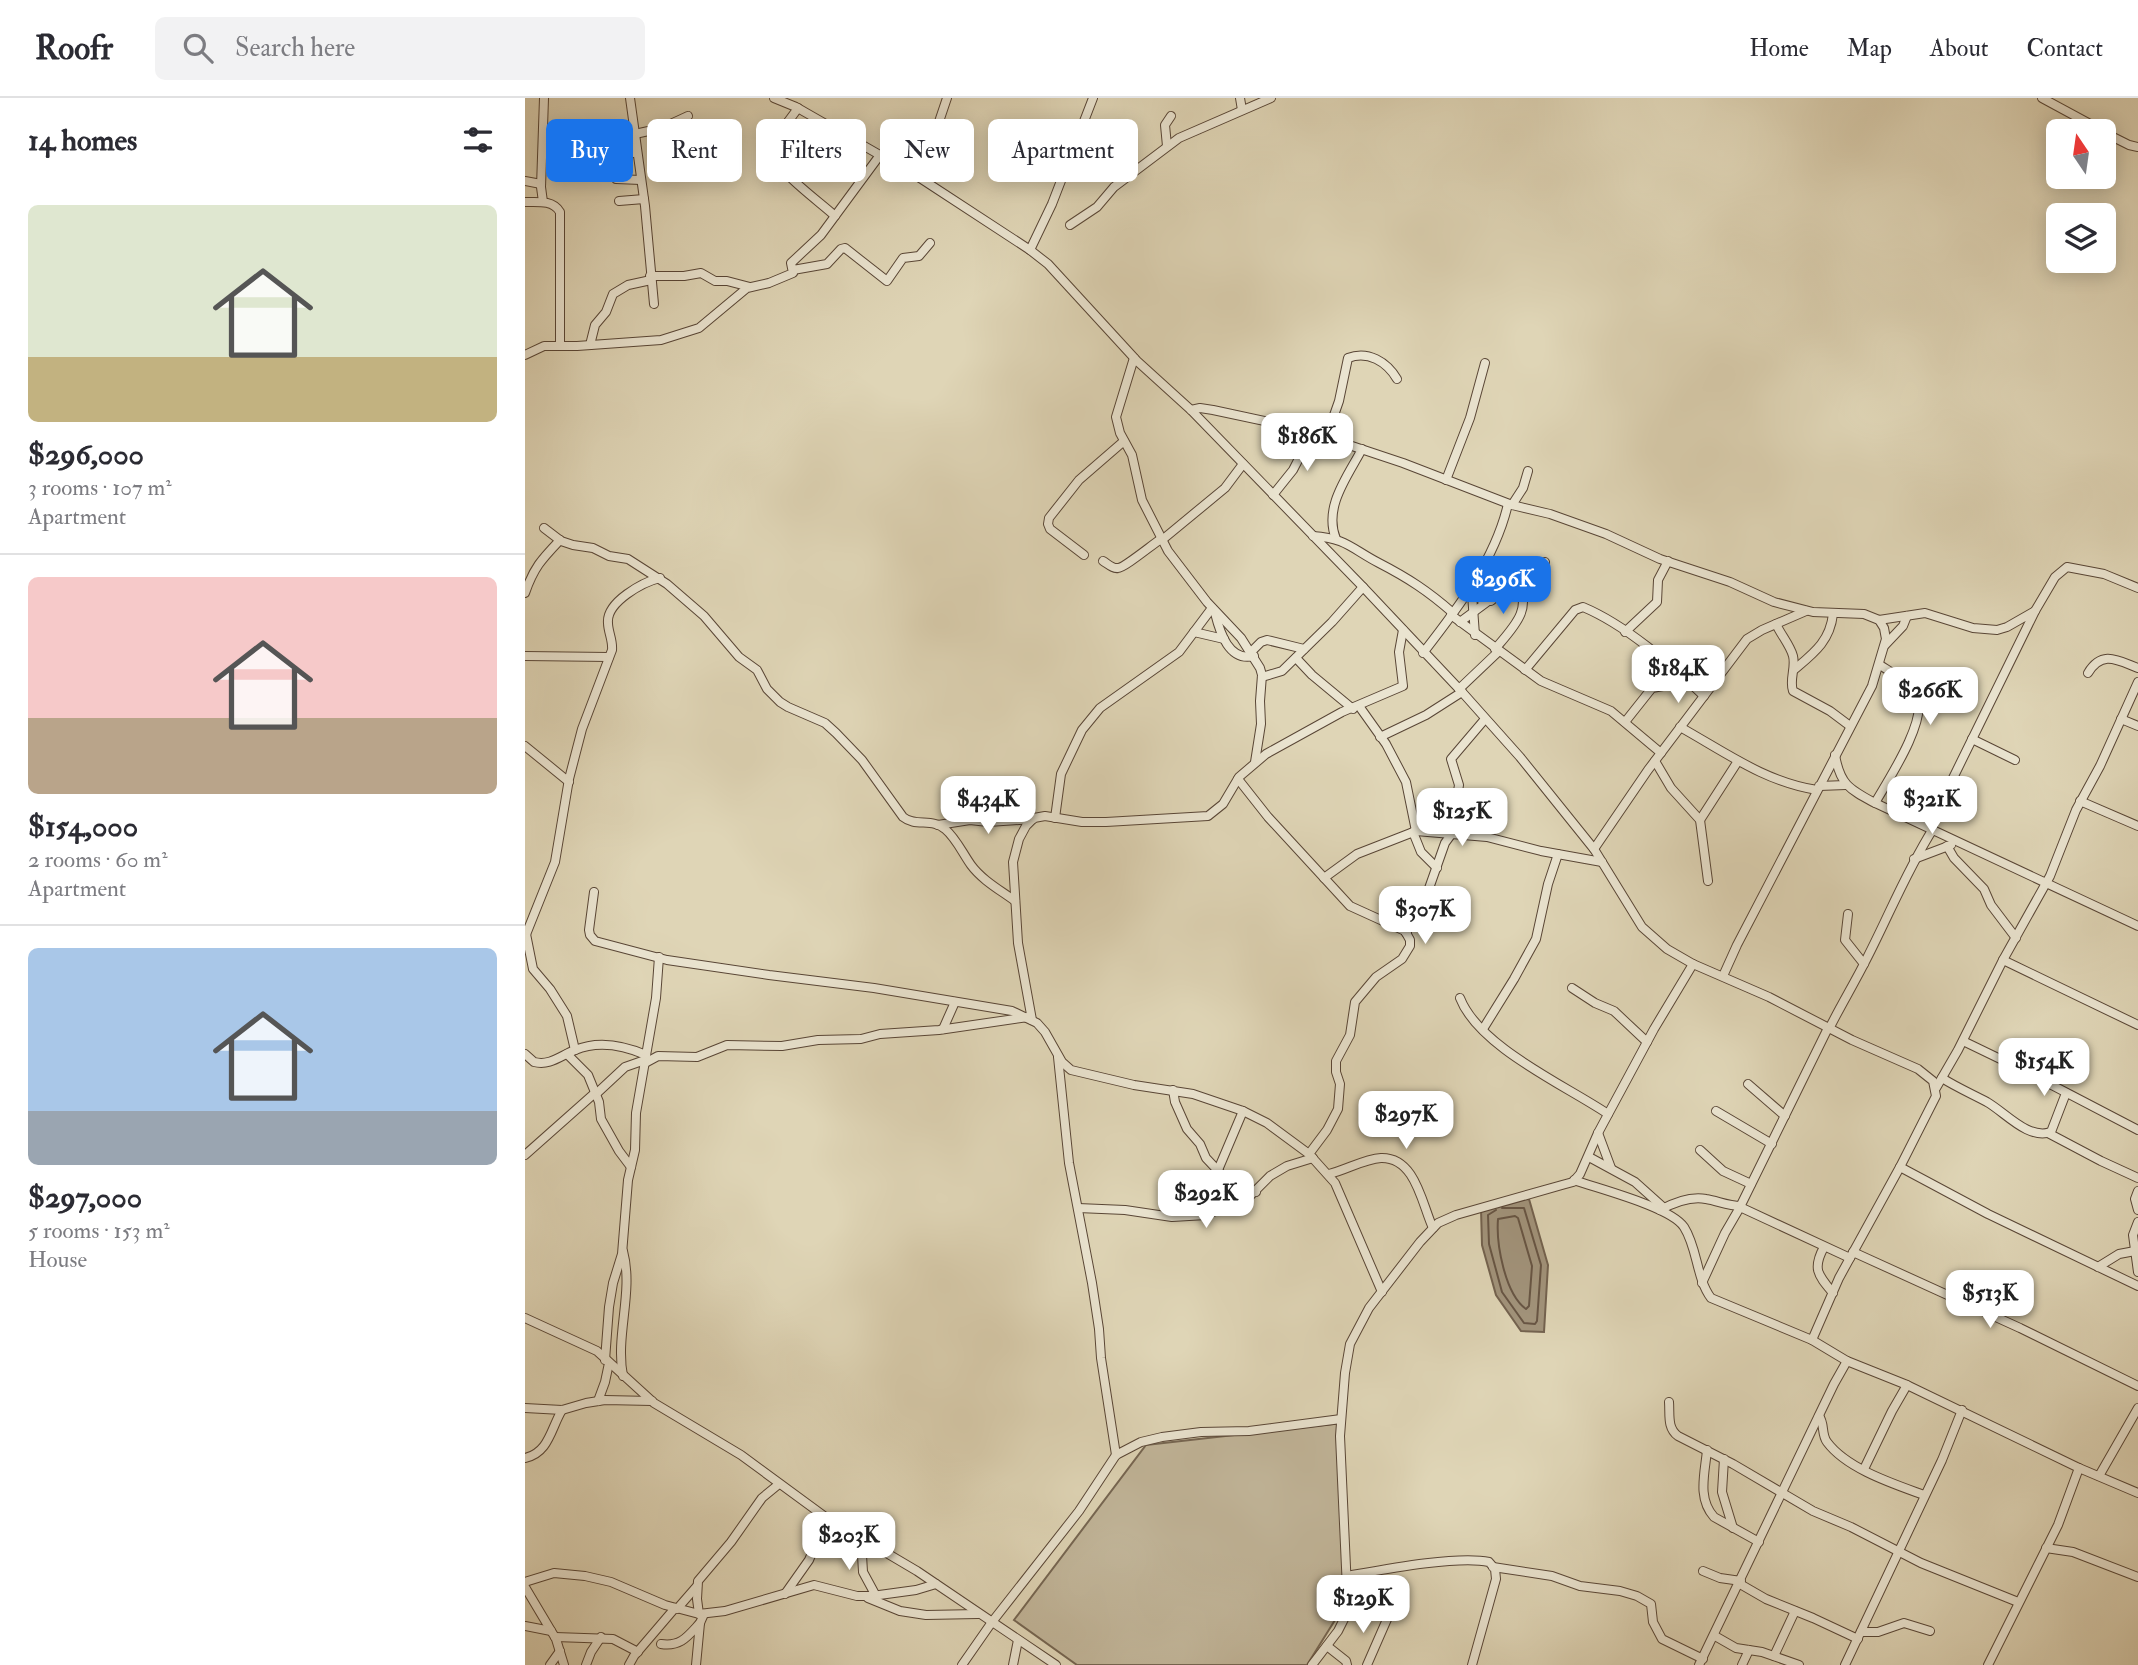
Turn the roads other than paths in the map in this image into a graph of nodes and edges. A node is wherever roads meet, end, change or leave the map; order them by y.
1 (544, 98) edge
2 (630, 98) edge
3 (774, 98) edge
4 (801, 98) edge
5 (947, 98) edge
6 (1093, 98) edge
7 (1240, 98) edge
8 (1271, 98) edge
9 (2042, 98) edge
10 (797, 107) junction
11 (1242, 110) junction
12 (688, 116) dead end
13 (1171, 116) dead end
14 (940, 119) edge
15 (2081, 119) edge
16 (635, 134) junction
17 (544, 137) junction
18 (2116, 138) edge
19 (1167, 146) junction
20 (2138, 147) edge
21 (637, 152) junction
22 (880, 155) joint
23 (633, 180) edge
24 (641, 180) junction
25 (525, 181) edge
26 (926, 182) edge
27 (541, 184) junction
28 (644, 199) junction
29 (619, 201) dead end
30 (525, 202) edge
31 (543, 202) junction
32 (835, 216) junction
33 (1070, 225) dead end
34 (930, 243) dead end
35 (1030, 250) junction
36 (793, 270) junction
37 (651, 278) junction
38 (750, 287) junction
39 (654, 304) dead end
40 (560, 345) junction
41 (590, 345) junction
42 (525, 355) edge
43 (1134, 358) junction
44 (1485, 362) dead end
45 (1397, 379) dead end
46 (1191, 410) junction
47 (1312, 433) junction
48 (1326, 438) junction
49 (1124, 441) junction
50 (1362, 449) junction
51 (1244, 464) junction
52 (1528, 471) dead end
53 (1446, 481) junction
54 (1273, 495) junction
55 (1510, 505) junction
56 (544, 528) dead end
57 (1313, 536) junction
58 (1336, 539) junction
59 (560, 540) junction
60 (1161, 540) junction
61 (1084, 555) dead end
62 (1103, 561) dead end
63 (1668, 561) junction
64 (1545, 562) dead end
65 (660, 578) junction
66 (1514, 581) junction
67 (1363, 587) junction
68 (2138, 588) edge
69 (525, 593) edge
70 (1470, 593) junction
71 (1487, 602) junction
72 (1213, 609) junction
73 (1806, 611) junction
74 (2035, 611) junction
75 (1473, 613) junction
76 (1452, 614) junction
77 (1833, 614) junction
78 (1907, 616) junction
79 (1879, 620) junction
80 (1459, 622) junction
81 (1776, 624) junction
82 (1403, 630) junction
83 (1194, 632) junction
84 (1625, 632) junction
85 (1475, 635) junction
86 (1224, 639) junction
87 (1885, 645) junction
88 (1304, 649) junction
89 (1497, 650) junction
90 (1423, 653) junction
91 (1252, 654) junction
92 (525, 656) edge
93 (609, 657) junction
94 (1296, 658) junction
95 (1880, 664) junction
96 (2138, 668) edge
97 (1795, 669) junction
98 (1525, 670) junction
99 (2088, 673) dead end
100 (1682, 676) junction
101 (1262, 677) junction
102 (2138, 682) edge
103 (1461, 691) junction
104 (1704, 696) junction
105 (1356, 707) junction
106 (1485, 719) junction
107 (2121, 719) junction
108 (1625, 722) junction
109 (1850, 726) junction
110 (2138, 726) edge
111 (1680, 727) junction
112 (1380, 737) junction
113 (1972, 739) junction
114 (525, 746) edge
115 (1661, 753) junction
116 (1835, 755) junction
117 (2015, 760) dead end
118 (1655, 761) junction
119 (1738, 761) junction
120 (1255, 762) junction
121 (1237, 779) junction
122 (569, 782) junction
123 (1846, 785) junction
124 (1818, 788) junction
125 (2080, 802) junction
126 (1875, 803) junction
127 (1055, 818) junction
128 (1034, 819) junction
129 (1700, 820) junction
130 (938, 825) junction
131 (2138, 826) edge
132 (1934, 829) junction
133 (1415, 831) junction
134 (1452, 833) junction
135 (1961, 842) junction
136 (1946, 847) junction
137 (1594, 849) junction
138 (1558, 854) junction
139 (1914, 859) junction
140 (1602, 862) junction
141 (1437, 868) junction
142 (1324, 878) junction
143 (1707, 881) dead end
144 (2046, 883) junction
145 (594, 892) dead end
146 (1014, 901) junction
147 (1848, 914) dead end
148 (525, 920) edge
149 (2138, 926) edge
150 (1406, 933) junction
151 (526, 935) edge
152 (2016, 938) junction
153 (659, 957) junction
154 (2003, 960) junction
155 (1693, 964) junction
156 (1864, 964) junction
157 (1723, 976) junction
158 (1572, 988) dead end
159 (1460, 998) dead end
160 (955, 1002) junction
161 (1030, 1019) junction
162 (2138, 1025) edge
163 (943, 1029) junction
164 (1483, 1029) junction
165 (1828, 1029) junction
166 (1963, 1041) junction
167 (1647, 1042) junction
168 (571, 1052) junction
169 (525, 1054) edge
170 (1058, 1055) junction
171 (646, 1059) junction
172 (1941, 1078) junction
173 (1748, 1084) dead end
174 (1935, 1088) junction
175 (1174, 1090) junction
176 (596, 1093) junction
177 (2066, 1093) junction
178 (1243, 1111) junction
179 (1716, 1111) dead end
180 (1608, 1114) junction
181 (1785, 1116) junction
182 (2138, 1130) edge
183 (1598, 1133) junction
184 (2048, 1133) junction
185 (1772, 1143) junction
186 (1700, 1150) dead end
187 (525, 1155) edge
188 (1311, 1156) junction
189 (1589, 1157) junction
190 (631, 1167) junction
191 (1901, 1167) junction
192 (1611, 1168) junction
193 (1218, 1170) junction
194 (1329, 1174) junction
195 (2137, 1176) edge
196 (1574, 1180) junction
197 (1751, 1184) junction
198 (2138, 1191) edge
199 (1256, 1192) junction
200 (1740, 1207) junction
201 (1078, 1208) junction
202 (1662, 1209) junction
203 (2138, 1210) edge
204 (2138, 1222) edge
205 (1433, 1228) junction
206 (622, 1246) junction
207 (1824, 1247) junction
208 (2135, 1251) junction
209 (1851, 1255) junction
210 (2098, 1267) junction
211 (2138, 1272) edge
212 (1702, 1283) junction
213 (2138, 1286) edge
214 (1381, 1292) junction
215 (1833, 1293) junction
216 (525, 1318) edge
217 (1812, 1340) junction
218 (607, 1361) junction
219 (1847, 1361) junction
220 (623, 1376) junction
221 (1907, 1385) junction
222 (2138, 1386) edge
223 (598, 1401) junction
224 (652, 1401) junction
225 (1669, 1402) dead end
226 (525, 1408) edge
227 (2138, 1408) edge
228 (562, 1410) junction
229 (1962, 1410) junction
230 (1819, 1416) junction
231 (2132, 1418) junction
232 (1341, 1419) junction
233 (2138, 1429) edge
234 (1707, 1450) junction
235 (1116, 1455) junction
236 (525, 1458) edge
237 (1724, 1459) junction
238 (2079, 1468) junction
239 (1864, 1469) junction
240 (2099, 1476) junction
241 (779, 1484) junction
242 (1783, 1492) junction
243 (2138, 1493) edge
244 (1924, 1495) junction
245 (837, 1524) junction
246 (1733, 1528) junction
247 (861, 1538) junction
248 (1759, 1542) junction
249 (2046, 1548) junction
250 (1899, 1550) junction
251 (1493, 1567) junction
252 (1703, 1571) dead end
253 (1347, 1576) junction
254 (2138, 1577) edge
255 (525, 1582) edge
256 (1740, 1582) junction
257 (936, 1584) junction
258 (697, 1586) junction
259 (525, 1587) edge
260 (785, 1594) junction
261 (862, 1596) junction
262 (876, 1596) junction
263 (2018, 1602) junction
264 (676, 1609) junction
265 (1795, 1611) junction
266 (979, 1614) junction
267 (701, 1617) junction
268 (1388, 1617) dead end
269 (992, 1622) junction
270 (525, 1626) edge
271 (1930, 1631) dead end
272 (553, 1634) junction
273 (1715, 1636) junction
274 (1859, 1636) junction
275 (601, 1637) junction
276 (1018, 1640) junction
277 (661, 1644) dead end
278 (1327, 1646) junction
279 (1748, 1650) junction
280 (561, 1651) junction
281 (638, 1652) junction
282 (1774, 1656) junction
283 (1701, 1662) edge
284 (550, 1665) edge
285 (564, 1665) edge
286 (586, 1665) edge
287 (629, 1665) edge
288 (696, 1665) edge
289 (962, 1665) edge
290 (1013, 1665) edge
291 (1056, 1665) edge
292 (1312, 1665) edge
293 (1347, 1665) edge
294 (1367, 1665) edge
295 (1472, 1665) edge
296 (1742, 1665) edge
297 (1799, 1665) edge
298 (1845, 1665) edge
299 (1988, 1665) edge

1 - 17 street
2 - 16 street
3 - 10 street
4 - 10 street
5 - 14 street
6 - 35 street
7 - 11 street
8 - 11 street
9 - 15 street
10 - 22 street
10 - 32 street
11 - 19 street
12 - 16 street
13 - 19 street
16 - 21 street
17 - 21 street
17 - 27 street
18 - 20 street
19 - 33 street
21 - 24 street
22 - 32 street
23 - 24 street
24 - 28 street
25 - 27 street
26 - 35 street
27 - 31 street
28 - 29 street
28 - 37 street
30 - 31 street
31 - 40 street
32 - 36 street
34 - 36 street
35 - 43 street
36 - 38 street
37 - 38 street
37 - 39 street
37 - 41 street
38 - 41 street
40 - 41 street
40 - 42 street
43 - 46 street
43 - 49 street
44 - 53 street
45 - 48 street
46 - 47 street
46 - 51 street
47 - 48 street
47 - 54 street
48 - 50 street
49 - 60 street
49 - 61 street
50 - 53 street
50 - 58 street
51 - 54 street
51 - 60 street
52 - 55 street
53 - 55 street
54 - 57 street
55 - 63 street
55 - 70 street
56 - 59 street
57 - 58 street
57 - 67 street
58 - 76 street
59 - 65 street
59 - 69 street
60 - 62 street
60 - 72 street
63 - 73 street
63 - 84 street
64 - 66 street
65 - 93 street
65 - 130 street
66 - 71 street
66 - 89 street
67 - 82 street
67 - 88 street
68 - 74 street
70 - 71 street
70 - 75 street
70 - 76 street
71 - 75 street
72 - 83 street
72 - 86 street
72 - 91 street
73 - 77 street
73 - 81 street
74 - 78 street
74 - 113 street
75 - 80 street
75 - 85 street
76 - 80 street
76 - 90 street
77 - 79 street
77 - 97 street
78 - 79 street
78 - 87 street
79 - 87 street
80 - 85 street
81 - 97 street
81 - 104 street
82 - 90 street
82 - 105 street
83 - 86 street
83 - 127 street
84 - 98 street
84 - 100 street
85 - 89 street
86 - 91 street
87 - 95 street
88 - 91 street
88 - 94 street
89 - 98 street
89 - 103 street
90 - 103 street
91 - 101 street
92 - 93 street
93 - 122 street
94 - 101 street
94 - 105 street
95 - 109 street
95 - 126 street
96 - 99 street
97 - 109 street
98 - 108 street
100 - 104 street
100 - 108 street
101 - 120 street
102 - 107 street
103 - 106 street
103 - 112 street
104 - 111 street
105 - 112 street
105 - 120 street
106 - 134 street
106 - 137 street
107 - 110 street
107 - 125 street
108 - 115 street
109 - 116 street
111 - 115 street
111 - 119 street
112 - 133 street
113 - 117 street
113 - 132 street
114 - 122 street
115 - 118 street
116 - 123 street
116 - 124 street
118 - 129 street
118 - 137 street
119 - 124 street
119 - 129 street
120 - 121 street
121 - 127 street
121 - 142 street
122 - 151 street
123 - 124 street
123 - 126 street
124 - 157 street
125 - 131 street
125 - 144 street
126 - 132 street
127 - 128 street
128 - 130 street
128 - 146 street
129 - 143 street
130 - 146 street
132 - 135 street
132 - 136 street
132 - 139 street
133 - 134 street
133 - 141 street
133 - 142 street
134 - 138 street
134 - 141 street
135 - 136 street
135 - 144 street
136 - 139 street
136 - 152 street
137 - 140 street
138 - 140 street
138 - 164 street
139 - 156 street
140 - 155 street
141 - 150 street
142 - 150 street
144 - 149 street
144 - 152 street
145 - 153 street
146 - 161 street
147 - 156 street
148 - 151 street
150 - 188 street
151 - 168 street
152 - 154 street
153 - 160 street
153 - 171 street
154 - 162 street
154 - 166 street
155 - 157 street
155 - 167 street
156 - 165 street
157 - 165 street
158 - 167 street
159 - 164 street
160 - 161 street
160 - 163 street
161 - 163 street
161 - 170 street
163 - 171 street
164 - 180 street
165 - 174 street
165 - 181 street
166 - 172 street
166 - 177 street
167 - 180 street
168 - 169 street
168 - 171 street
168 - 176 street
170 - 175 street
170 - 201 street
171 - 176 street
171 - 190 street
172 - 174 street
172 - 184 street
173 - 181 street
174 - 191 street
175 - 178 street
175 - 193 street
176 - 187 street
176 - 190 street
177 - 182 street
177 - 184 street
178 - 188 street
178 - 193 street
179 - 185 street
180 - 183 street
181 - 185 street
183 - 189 street
183 - 192 street
184 - 195 street
185 - 197 street
186 - 197 street
188 - 194 street
188 - 199 street
189 - 192 street
189 - 196 street
190 - 206 street
191 - 209 street
191 - 210 street
192 - 202 street
193 - 199 street
194 - 205 street
194 - 214 street
196 - 202 street
196 - 205 street
197 - 200 street
198 - 203 street
199 - 201 street
200 - 202 street
200 - 207 street
200 - 212 street
201 - 235 street
202 - 212 street
204 - 208 street
205 - 214 street
206 - 218 street
206 - 220 street
207 - 209 street
207 - 215 street
208 - 210 street
208 - 211 street
209 - 215 street
209 - 222 street
210 - 213 street
212 - 217 street
214 - 232 street
215 - 217 street
216 - 218 street
217 - 219 street
218 - 220 street
218 - 223 street
219 - 221 street
219 - 230 street
220 - 224 street
221 - 229 street
221 - 239 street
223 - 224 street
223 - 228 street
224 - 241 street
225 - 234 street
226 - 228 street
227 - 231 street
228 - 236 street
229 - 238 street
229 - 244 street
230 - 239 street
230 - 242 street
231 - 233 street
231 - 240 street
232 - 235 street
232 - 253 street
234 - 237 street
234 - 246 street
235 - 269 street
237 - 242 street
237 - 246 street
238 - 240 street
238 - 249 street
239 - 244 street
240 - 243 street
241 - 245 street
241 - 258 street
242 - 248 street
242 - 250 street
244 - 250 street
245 - 247 street
245 - 260 street
246 - 248 street
247 - 257 street
247 - 262 street
248 - 256 street
249 - 254 street
249 - 263 street
250 - 263 street
250 - 274 street
251 - 253 street
251 - 283 street
251 - 295 street
252 - 256 street
253 - 278 street
255 - 264 street
256 - 265 street
256 - 273 street
257 - 262 street
257 - 266 street
258 - 264 street
258 - 267 street
259 - 272 street
260 - 261 street
260 - 267 street
261 - 262 street
261 - 266 street
263 - 299 street
264 - 267 street
264 - 281 street
265 - 274 street
265 - 282 street
266 - 269 street
267 - 277 street
267 - 288 street
268 - 294 street
269 - 276 street
269 - 289 street
270 - 272 street
271 - 274 street
272 - 275 street
272 - 280 street
273 - 279 street
273 - 283 street
274 - 298 street
275 - 281 street
275 - 286 street
276 - 290 street
276 - 291 street
278 - 292 street
278 - 293 street
279 - 282 street
279 - 296 street
280 - 284 street
280 - 285 street
281 - 287 street
282 - 297 street

